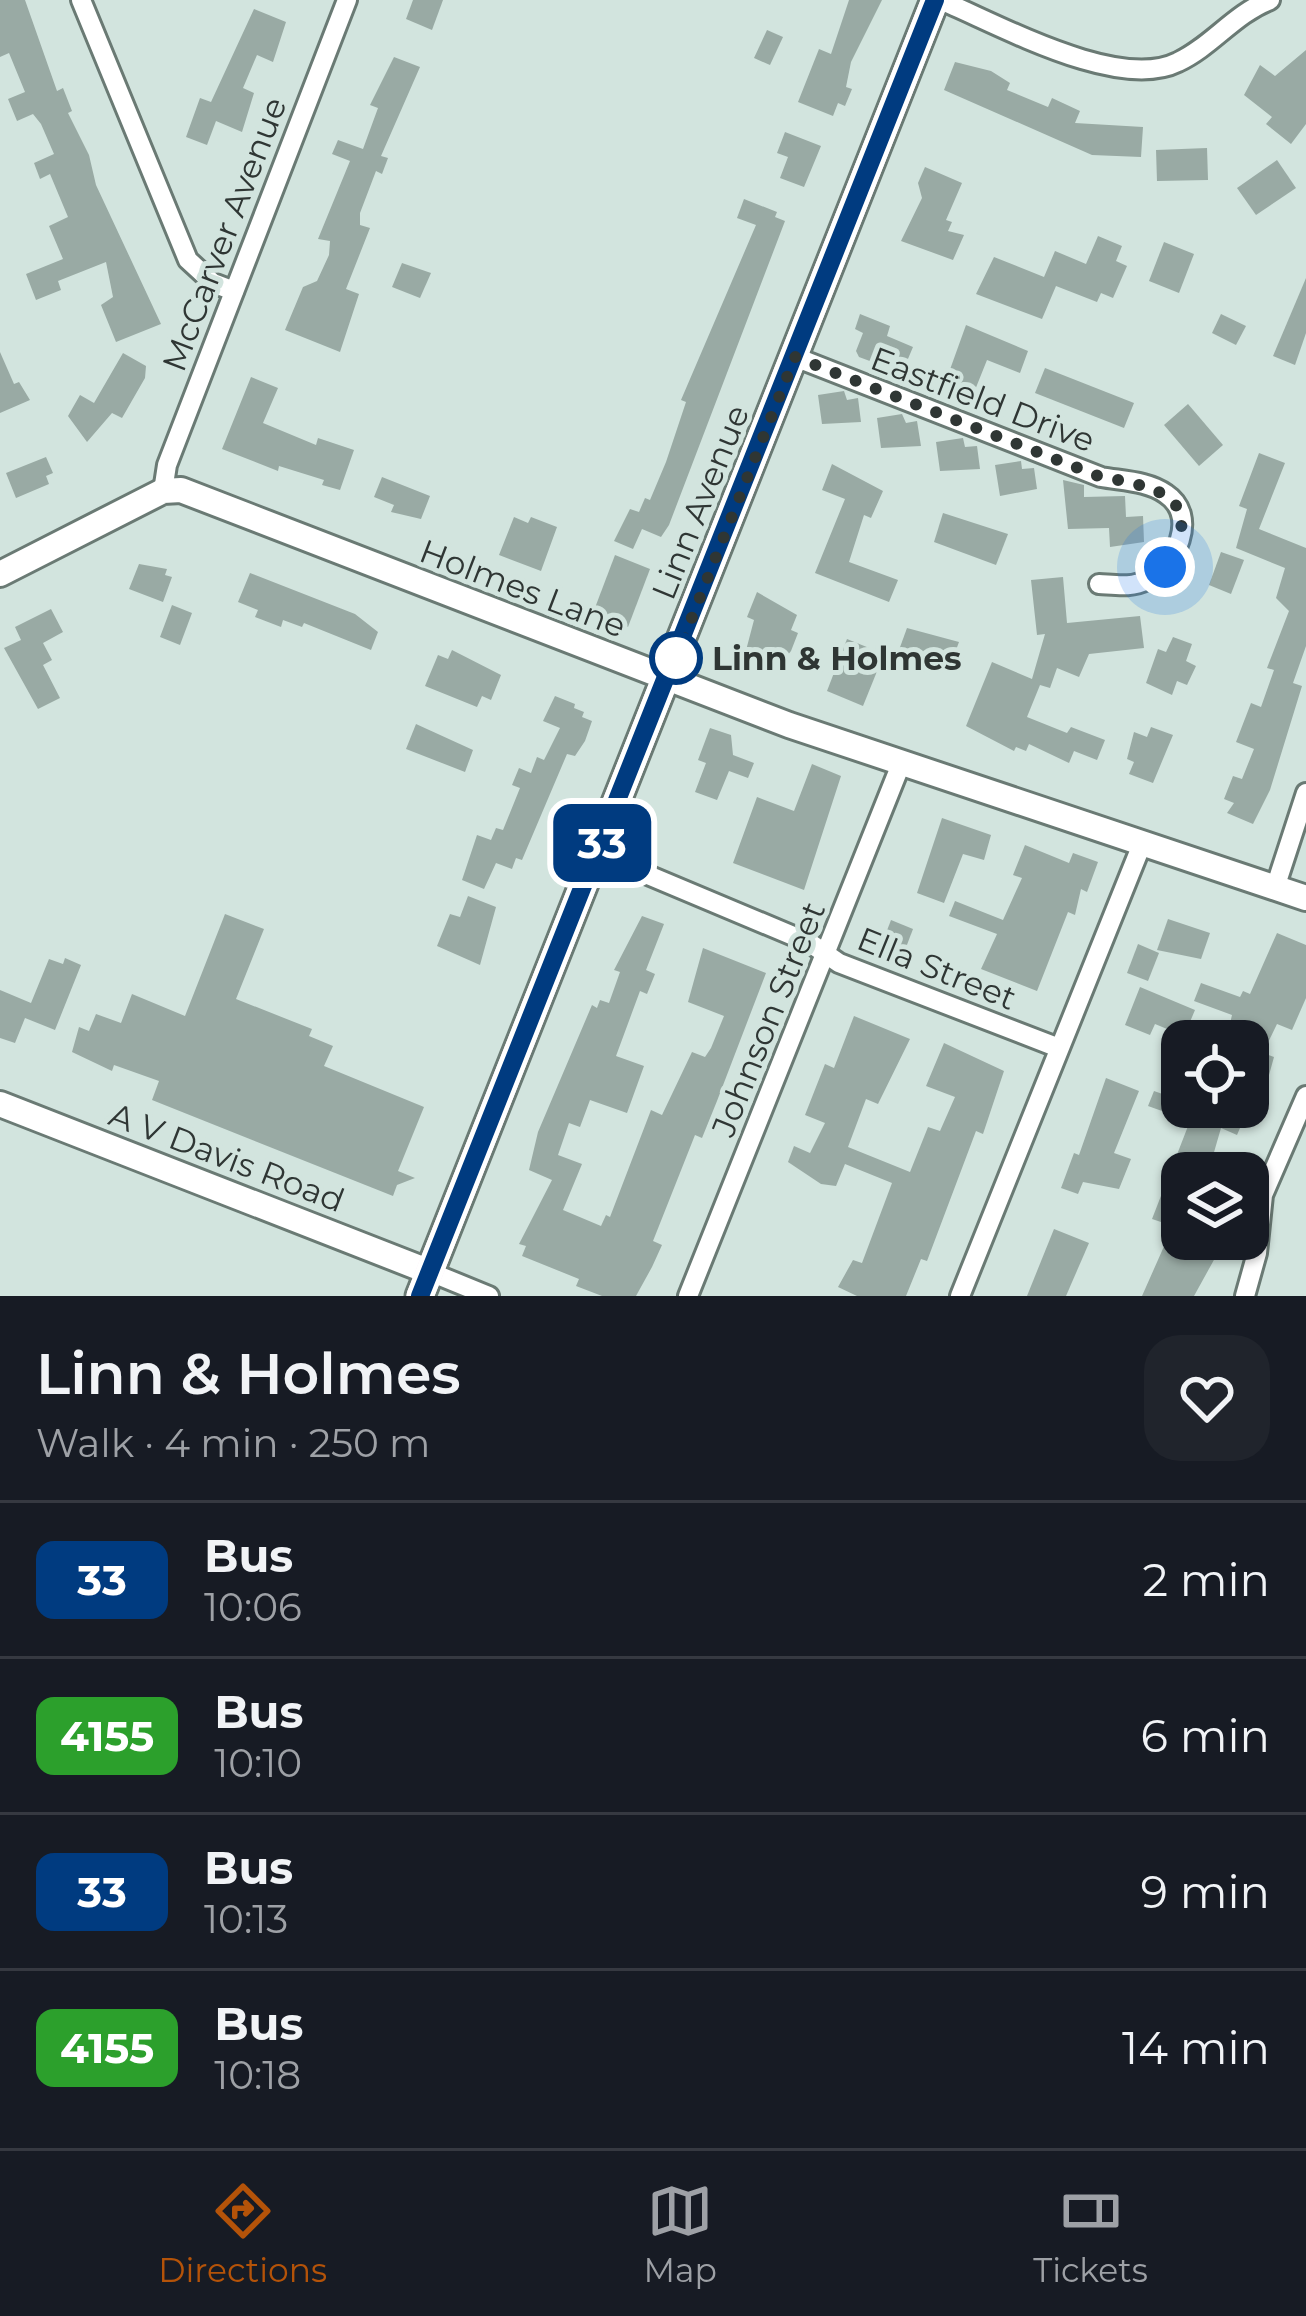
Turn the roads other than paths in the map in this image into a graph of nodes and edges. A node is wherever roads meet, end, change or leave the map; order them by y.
1 (81, 0) edge
2 (347, 0) edge
3 (938, 0) edge
4 (1270, 0) edge
5 (234, 291) junction
6 (795, 357) junction
7 (164, 491) junction
8 (0, 574) edge
9 (1099, 584) dead end
10 (668, 680) junction
11 (901, 764) junction
12 (1306, 793) edge
13 (1142, 844) junction
14 (598, 854) junction
15 (1275, 888) junction
16 (1306, 898) edge
17 (826, 955) junction
18 (1059, 1048) junction
19 (1306, 1096) edge
20 (0, 1104) edge
21 (425, 1284) edge
22 (489, 1296) edge
23 (688, 1296) edge
24 (960, 1296) edge
25 (1245, 1296) edge

1 - 5 street
2 - 5 street, McCarver Avenue
3 - 4 street
3 - 6 main road, Linn Avenue
5 - 7 street, McCarver Avenue
6 - 9 street, Eastfield Drive
6 - 10 main road, Linn Avenue
7 - 8 street
7 - 10 street, Holmes Lane
10 - 11 street, Holmes Lane
10 - 14 main road, Linn Avenue
11 - 13 street, Holmes Lane
11 - 17 street, Johnson Street
12 - 15 street
13 - 15 street, Holmes Lane
13 - 18 street
14 - 17 street, Ella Street
14 - 21 main road, Linn Avenue
15 - 16 street, Holmes Lane
17 - 18 street, Ella Street
17 - 23 street, Johnson Street
18 - 24 street
19 - 25 street
20 - 21 street, A V Davis Road
21 - 22 street

